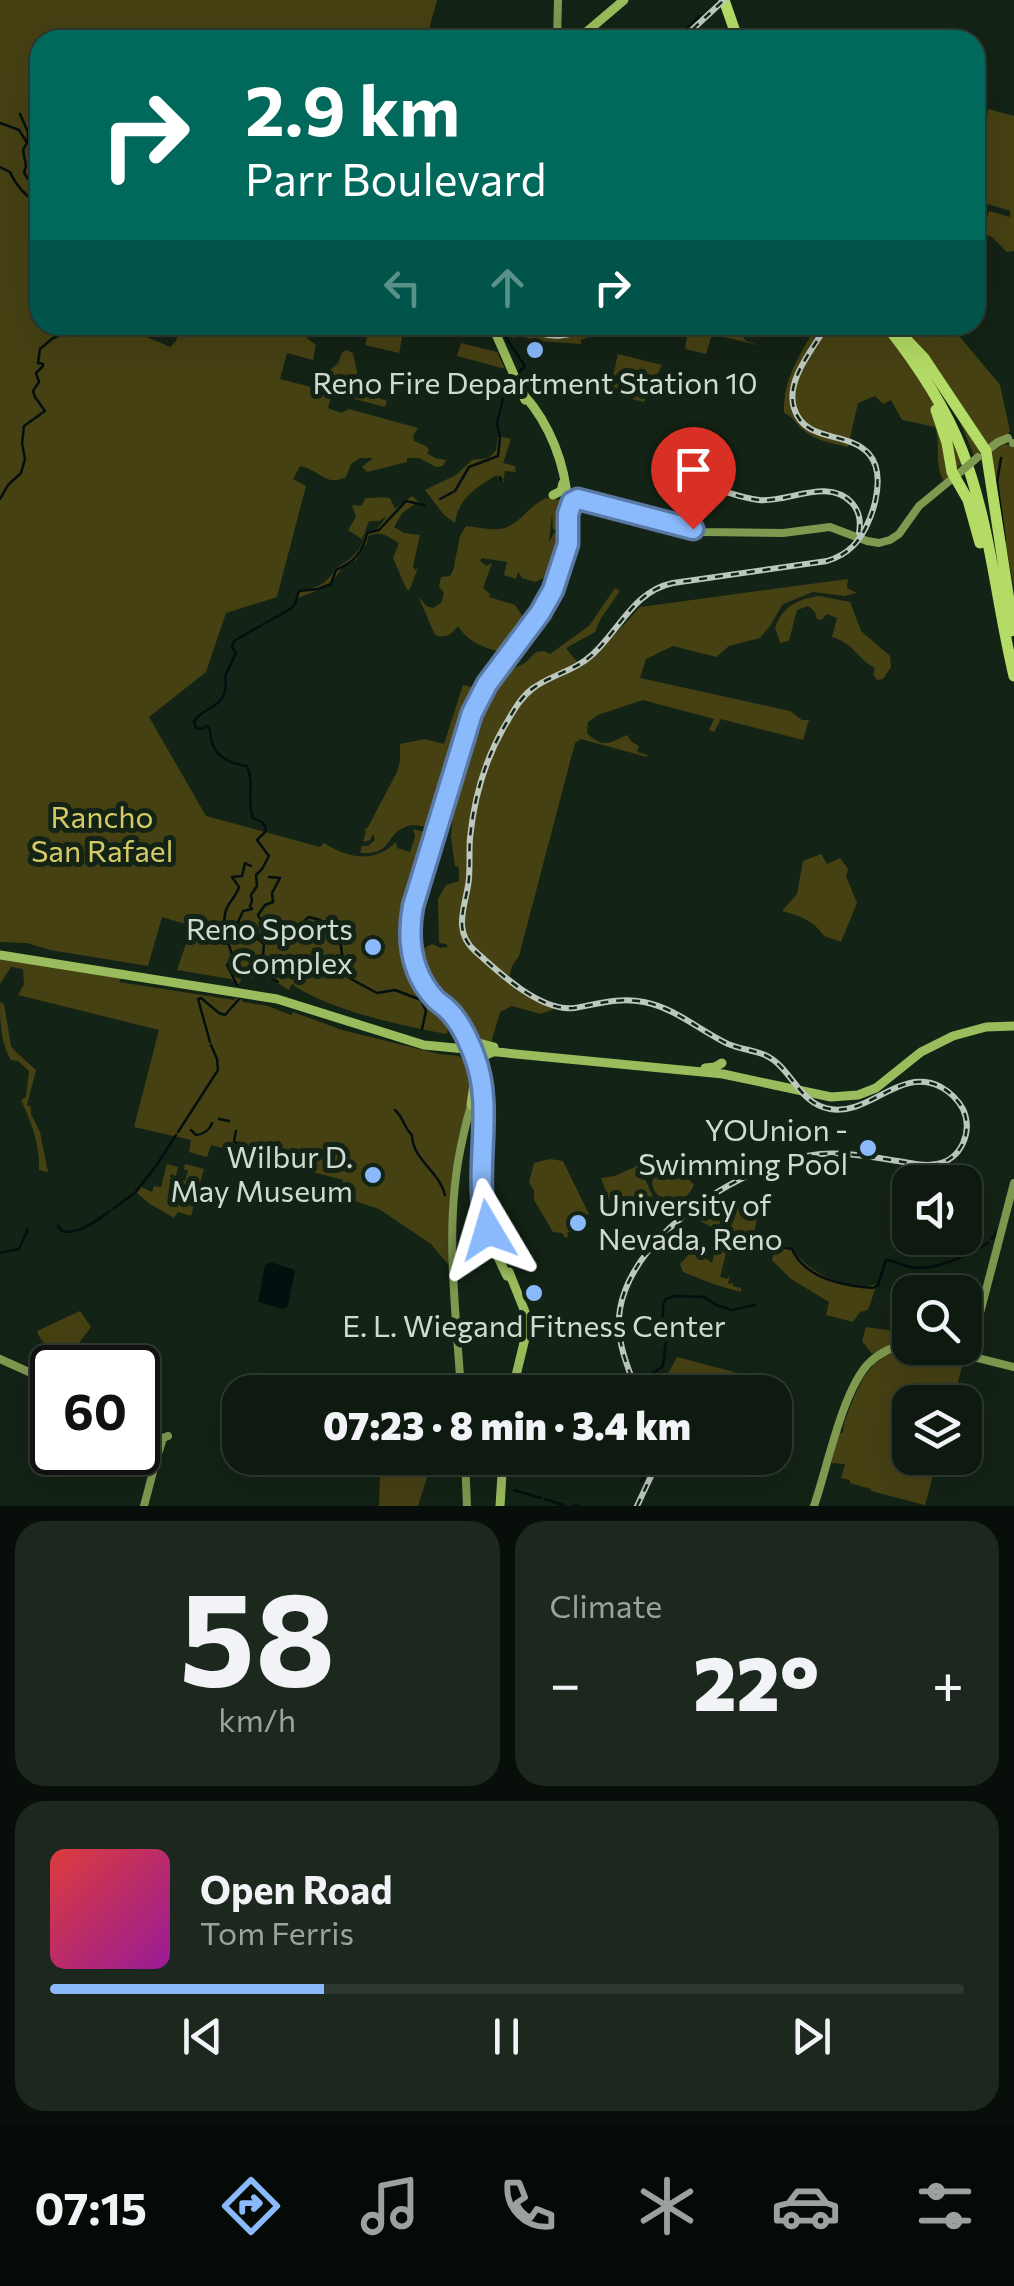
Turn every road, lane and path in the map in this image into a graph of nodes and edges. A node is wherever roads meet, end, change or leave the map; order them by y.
1 (558, 0) edge
2 (624, 0) edge
3 (728, 3) edge
4 (558, 30) edge
5 (589, 30) edge
6 (738, 30) edge
7 (496, 335) edge
8 (896, 335) edge
9 (900, 335) edge
10 (904, 343) junction
11 (1010, 441) edge
12 (971, 463) junction
13 (564, 480) junction
14 (553, 495) dead end
15 (566, 496) junction
16 (578, 499) junction
17 (568, 517) junction
18 (1011, 631) junction
19 (1014, 648) edge
20 (1010, 661) junction
21 (1014, 676) edge
22 (0, 953) edge
23 (439, 1004) junction
24 (313, 1008) junction
25 (447, 1017) junction
26 (1014, 1024) edge
27 (462, 1030) junction
28 (430, 1041) junction
29 (468, 1047) junction
30 (489, 1049) junction
31 (702, 1068) junction
32 (477, 1071) junction
33 (730, 1071) junction
34 (486, 1096) junction
35 (472, 1105) junction
36 (1014, 1183) edge
37 (982, 1314) edge
38 (892, 1350) edge
39 (982, 1358) edge
40 (0, 1359) edge
41 (1014, 1366) edge
42 (30, 1372) edge
43 (461, 1375) edge
44 (516, 1375) edge
45 (168, 1436) dead end
46 (160, 1442) edge
47 (152, 1475) edge
48 (466, 1475) edge
49 (502, 1475) edge
50 (502, 1502) edge
51 (144, 1506) edge
52 (467, 1506) edge
53 (814, 1506) edge

1 - 4 main road
2 - 5 main road
3 - 6 highway
7 - 13 main road
8 - 10 highway
9 - 10 highway
10 - 12 highway
10 - 12 highway
10 - 18 highway
10 - 20 highway
11 - 12 main road
12 - 16 main road
12 - 18 highway
12 - 20 highway
13 - 14 main road
13 - 15 main road
15 - 16 main road
15 - 17 main road
16 - 17 main road
17 - 23 main road
18 - 19 highway
20 - 21 highway
22 - 24 main road
23 - 25 main road
23 - 27 main road
24 - 28 main road
24 - 29 main road
25 - 28 main road
25 - 29 main road
26 - 30 main road
26 - 33 main road
27 - 29 main road
27 - 30 main road
28 - 29 main road
29 - 30 main road
29 - 32 main road
30 - 31 main road
30 - 32 main road
31 - 33 main road
31 - 33 main road
32 - 34 main road
32 - 35 main road
34 - 35 main road
34 - 44 main road
35 - 43 main road
36 - 37 main road
38 - 53 main road
39 - 41 main road
40 - 42 main road
45 - 46 main road
47 - 51 main road
48 - 52 main road
49 - 50 main road

